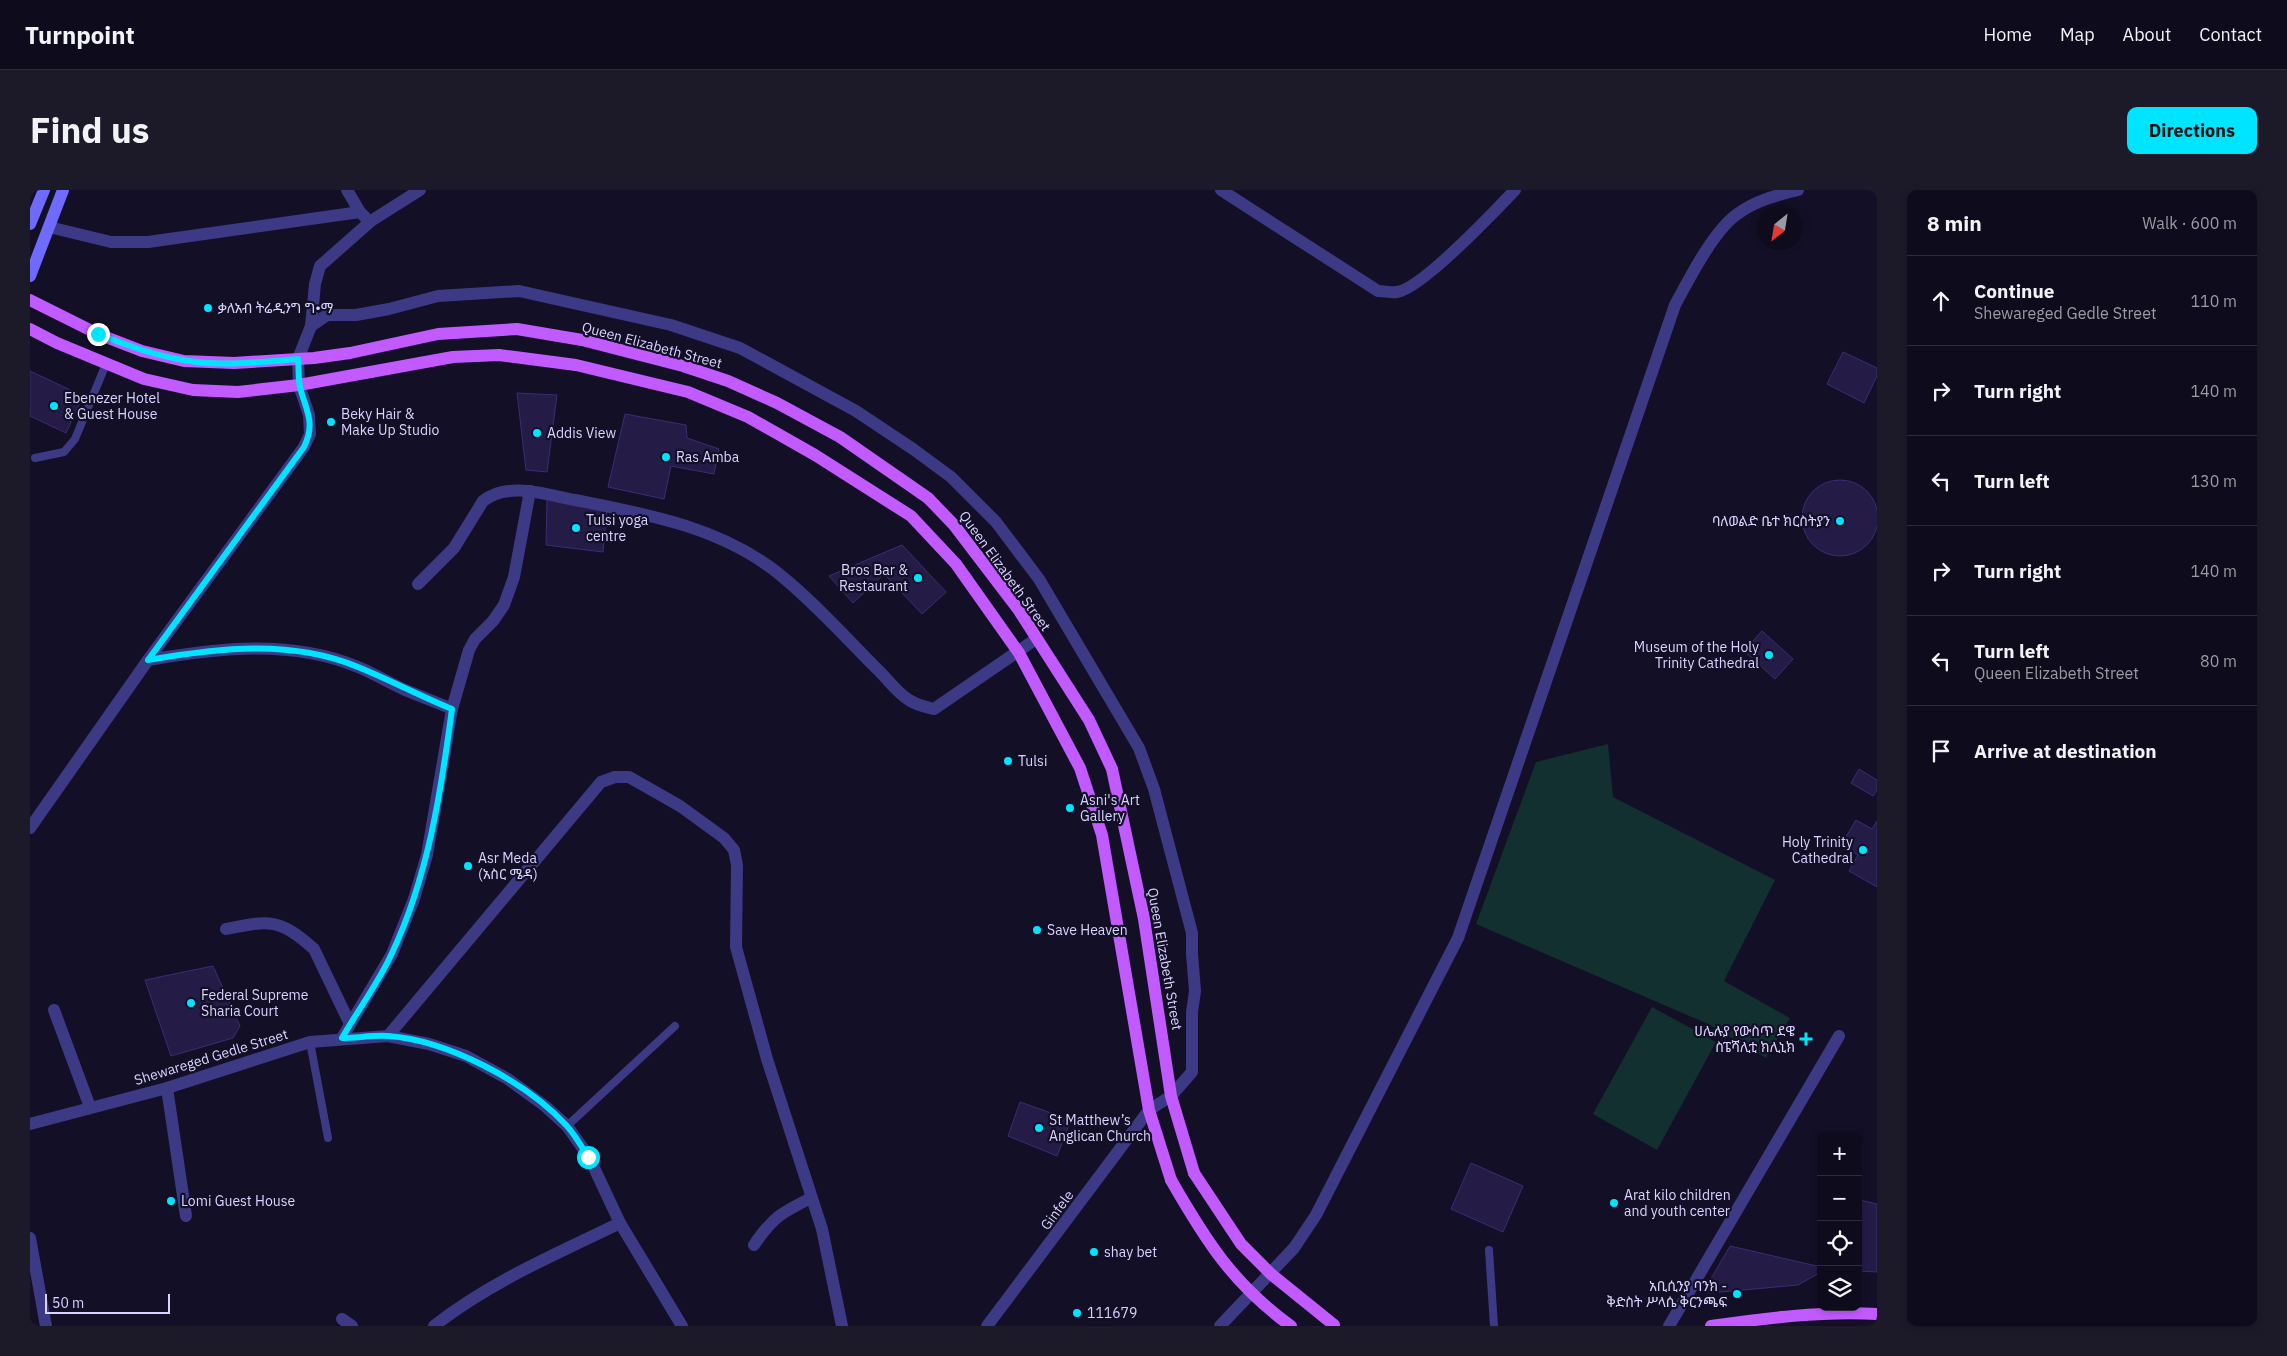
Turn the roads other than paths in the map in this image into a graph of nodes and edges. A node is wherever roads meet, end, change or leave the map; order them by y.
1 (44, 190) edge
2 (64, 190) edge
3 (347, 190) edge
4 (420, 190) edge
5 (1221, 190) edge
6 (1516, 190) edge
7 (1798, 190) edge
8 (360, 212) junction
9 (371, 221) junction
10 (30, 224) edge
11 (49, 227) junction
12 (30, 276) edge
13 (30, 300) edge
14 (312, 326) junction
15 (30, 329) edge
16 (298, 359) junction
17 (106, 364) junction
18 (299, 385) junction
19 (35, 458) dead end
20 (530, 491) junction
21 (418, 584) dead end
22 (1036, 640) junction
23 (1019, 652) junction
24 (148, 660) junction
25 (452, 709) junction
26 (30, 828) edge
27 (226, 929) dead end
28 (54, 1010) dead end
29 (350, 1024) junction
30 (675, 1026) dead end
31 (388, 1036) junction
32 (1839, 1036) dead end
33 (342, 1038) junction
34 (310, 1042) junction
35 (167, 1088) junction
36 (1171, 1096) junction
37 (90, 1107) junction
38 (1149, 1110) junction
39 (30, 1124) edge
40 (567, 1126) junction
41 (328, 1138) dead end
42 (811, 1198) junction
43 (186, 1216) dead end
44 (620, 1223) junction
45 (30, 1238) edge
46 (754, 1245) dead end
47 (1489, 1250) dead end
48 (1877, 1314) edge
49 (46, 1326) edge
50 (434, 1326) edge
51 (682, 1326) edge
52 (842, 1326) edge
53 (987, 1326) edge
54 (1220, 1326) edge
55 (1291, 1326) edge
56 (1335, 1326) edge
57 (1494, 1326) edge
58 (1669, 1326) edge
59 (1711, 1326) edge

1 - 10 main road
2 - 11 main road
3 - 8 street
4 - 9 street
5 - 6 street
7 - 54 street
8 - 9 street
8 - 11 street
9 - 14 street
11 - 12 main road
13 - 16 main road, Queen Elizabeth Street
14 - 16 street
14 - 36 street
15 - 17 main road
16 - 18 street
16 - 22 main road, Queen Elizabeth Street
17 - 18 main road
17 - 19 lane
18 - 23 main road
18 - 24 street
20 - 21 street
20 - 23 street
20 - 25 street
22 - 23 street
22 - 36 main road, Queen Elizabeth Street
23 - 38 main road
24 - 25 street
24 - 26 street
25 - 29 street
27 - 29 street
28 - 37 street
29 - 33 street
30 - 40 lane
31 - 33 street, Shewareged Gedle Street
31 - 40 street, Shewareged Gedle Street
31 - 42 street
32 - 58 street
33 - 34 street, Shewareged Gedle Street
34 - 35 street, Shewareged Gedle Street
34 - 41 lane
35 - 37 street, Shewareged Gedle Street
35 - 43 street
36 - 38 street
36 - 56 main road, Queen Elizabeth Street, bridge
37 - 39 street, Shewareged Gedle Street
38 - 53 street, Ginfele
38 - 55 main road, bridge
40 - 44 street, Shewareged Gedle Street
42 - 46 street
42 - 52 street
44 - 50 street
44 - 51 street, Shewareged Gedle Street
45 - 49 street
47 - 57 lane
48 - 59 main road

